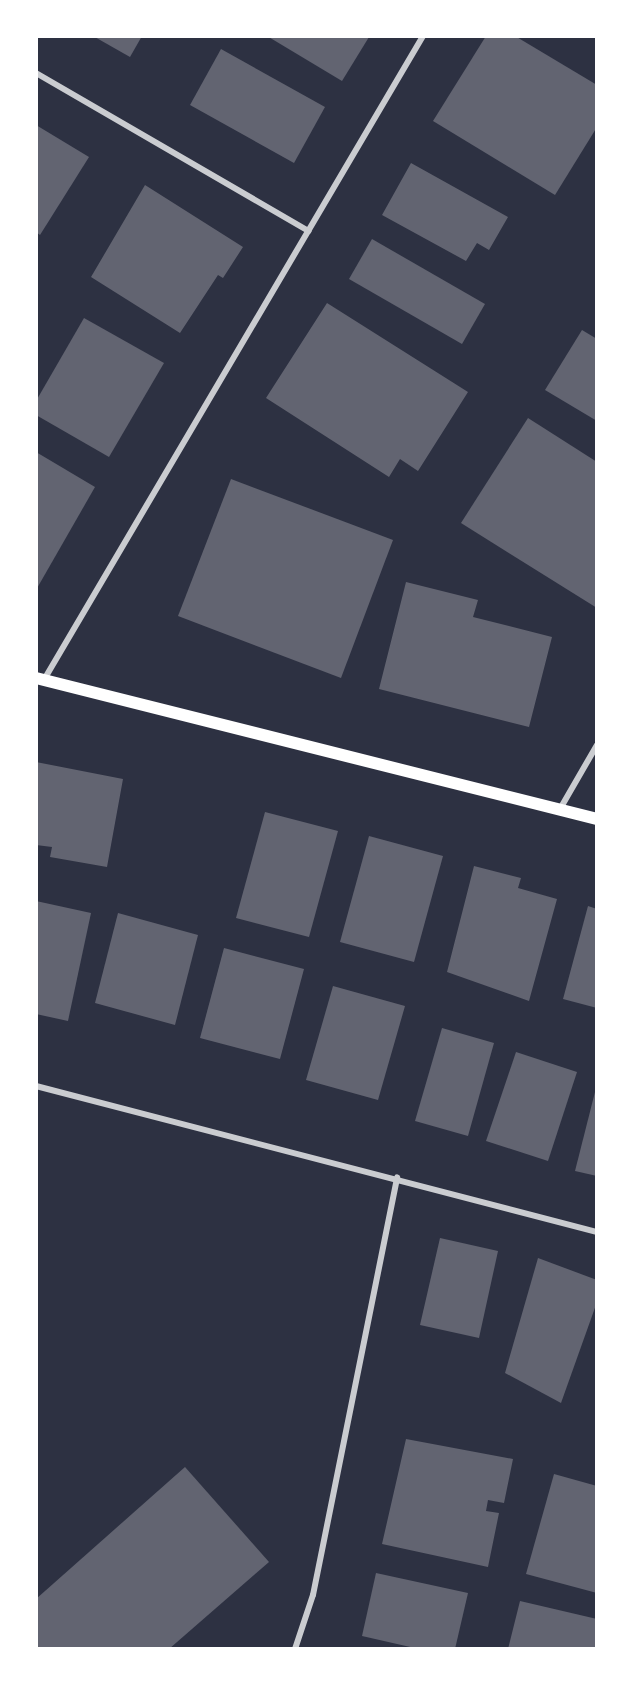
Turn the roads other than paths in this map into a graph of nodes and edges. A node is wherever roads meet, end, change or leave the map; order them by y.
1 (423, 36) edge
2 (36, 73) edge
3 (309, 231) junction
4 (41, 678) edge
5 (597, 745) edge
6 (560, 809) junction
7 (597, 819) edge
8 (36, 1086) edge
9 (397, 1178) junction
10 (597, 1232) edge
11 (295, 1649) edge

1 - 3 street
2 - 3 street
3 - 4 street
4 - 6 main road
5 - 6 street
6 - 7 main road
8 - 9 street
9 - 10 street
9 - 11 street

